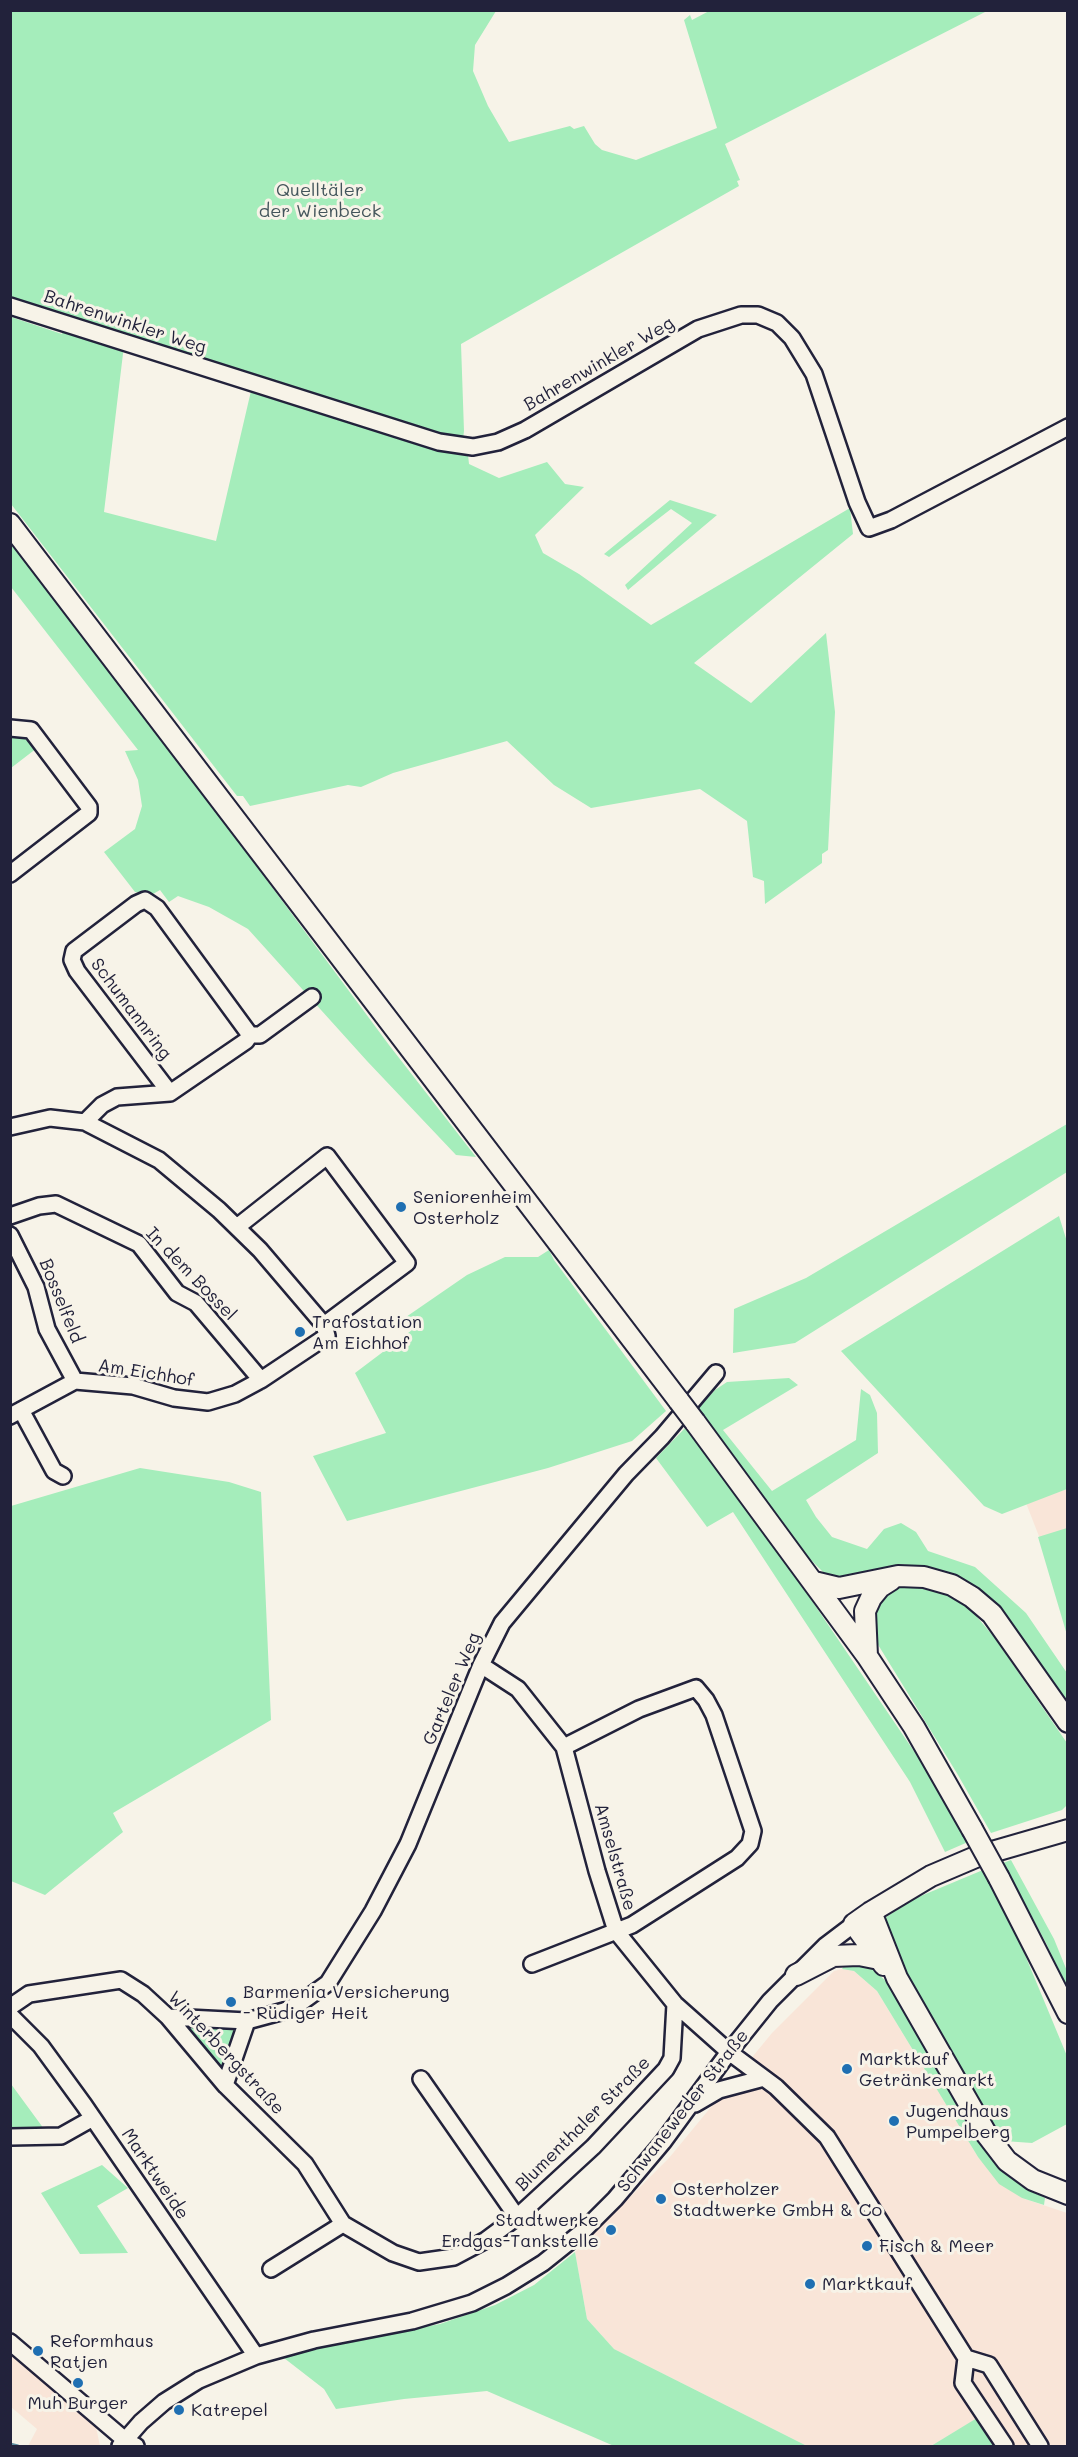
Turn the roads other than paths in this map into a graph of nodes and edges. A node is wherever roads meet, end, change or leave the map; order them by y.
1 (10, 306) edge
2 (1068, 427) edge
3 (10, 524) edge
4 (10, 729) edge
5 (12, 871) edge
6 (312, 997) dead end
7 (250, 1035) junction
8 (170, 1093) junction
9 (85, 1122) junction
10 (10, 1127) edge
11 (10, 1216) edge
12 (237, 1227) junction
13 (10, 1235) edge
14 (326, 1331) junction
15 (716, 1373) dead end
16 (261, 1380) junction
17 (75, 1382) junction
18 (16, 1413) edge
19 (63, 1476) dead end
20 (898, 1575) junction
21 (814, 1582) junction
22 (867, 1656) junction
23 (481, 1665) junction
24 (1068, 1722) edge
25 (564, 1747) junction
26 (1068, 1830) edge
27 (871, 1912) junction
28 (855, 1924) junction
29 (616, 1931) junction
30 (879, 1959) junction
31 (532, 1964) dead end
32 (796, 1975) junction
33 (897, 1977) junction
34 (675, 2004) junction
35 (1068, 2013) edge
36 (12, 2014) edge
37 (168, 2017) junction
38 (247, 2021) junction
39 (729, 2052) junction
40 (764, 2078) junction
41 (421, 2079) dead end
42 (225, 2085) junction
43 (687, 2109) junction
44 (93, 2118) junction
45 (10, 2137) edge
46 (1062, 2190) edge
47 (517, 2217) junction
48 (343, 2224) junction
49 (271, 2270) dead end
50 (10, 2342) edge
51 (256, 2355) junction
52 (966, 2358) junction
53 (127, 2444) edge
54 (1005, 2446) edge
55 (1040, 2446) edge

1 - 2 street, Bahrenwinkler Weg
3 - 21 main road, bridge
4 - 5 street
6 - 7 street
7 - 8 street
7 - 8 street, Schumannring
8 - 9 street
9 - 10 street
9 - 12 street
11 - 16 street, In dem Bossel
12 - 14 street
12 - 14 street, Am Eichhof
13 - 17 street, Bosselfeld
14 - 16 street, Am Eichhof
15 - 23 street, Garteler Weg
16 - 17 street, Am Eichhof
17 - 18 street, Am Eichhof
18 - 19 street, Am Eichhof
20 - 21 main road
20 - 22 main road
20 - 24 main road
21 - 22 main road
22 - 35 main road, bridge
23 - 25 street, Amselstraße
23 - 38 street, Garteler Weg
25 - 29 street, Amselstraße
25 - 29 street
26 - 27 main road, Schwaneweder Straße
27 - 28 main road, Schwaneweder Straße
27 - 33 main road
28 - 30 main road
28 - 32 street, Schwaneweder Straße
29 - 31 street
29 - 34 street, Amselstraße
30 - 32 main road
30 - 33 main road
32 - 39 street, Schwaneweder Straße
33 - 46 main road
34 - 39 street, Amselstraße
34 - 47 street, Blumenthaler Straße
36 - 37 street, Winterbergstraße
36 - 44 street, Marktweide
37 - 38 street, Garteler Weg
37 - 42 street, Winterbergstraße
38 - 42 street
39 - 40 street, Amselstraße
39 - 43 street, Schwaneweder Straße
40 - 43 street
40 - 52 street, Amselstraße
41 - 47 street
42 - 48 street, Winterbergstraße
43 - 51 street, Schwaneweder Straße
44 - 45 street
44 - 51 street, Marktweide
47 - 48 street, Blumenthaler Straße
48 - 49 street
50 - 53 street
51 - 53 street, Schwaneweder Straße
52 - 54 street
52 - 55 street

